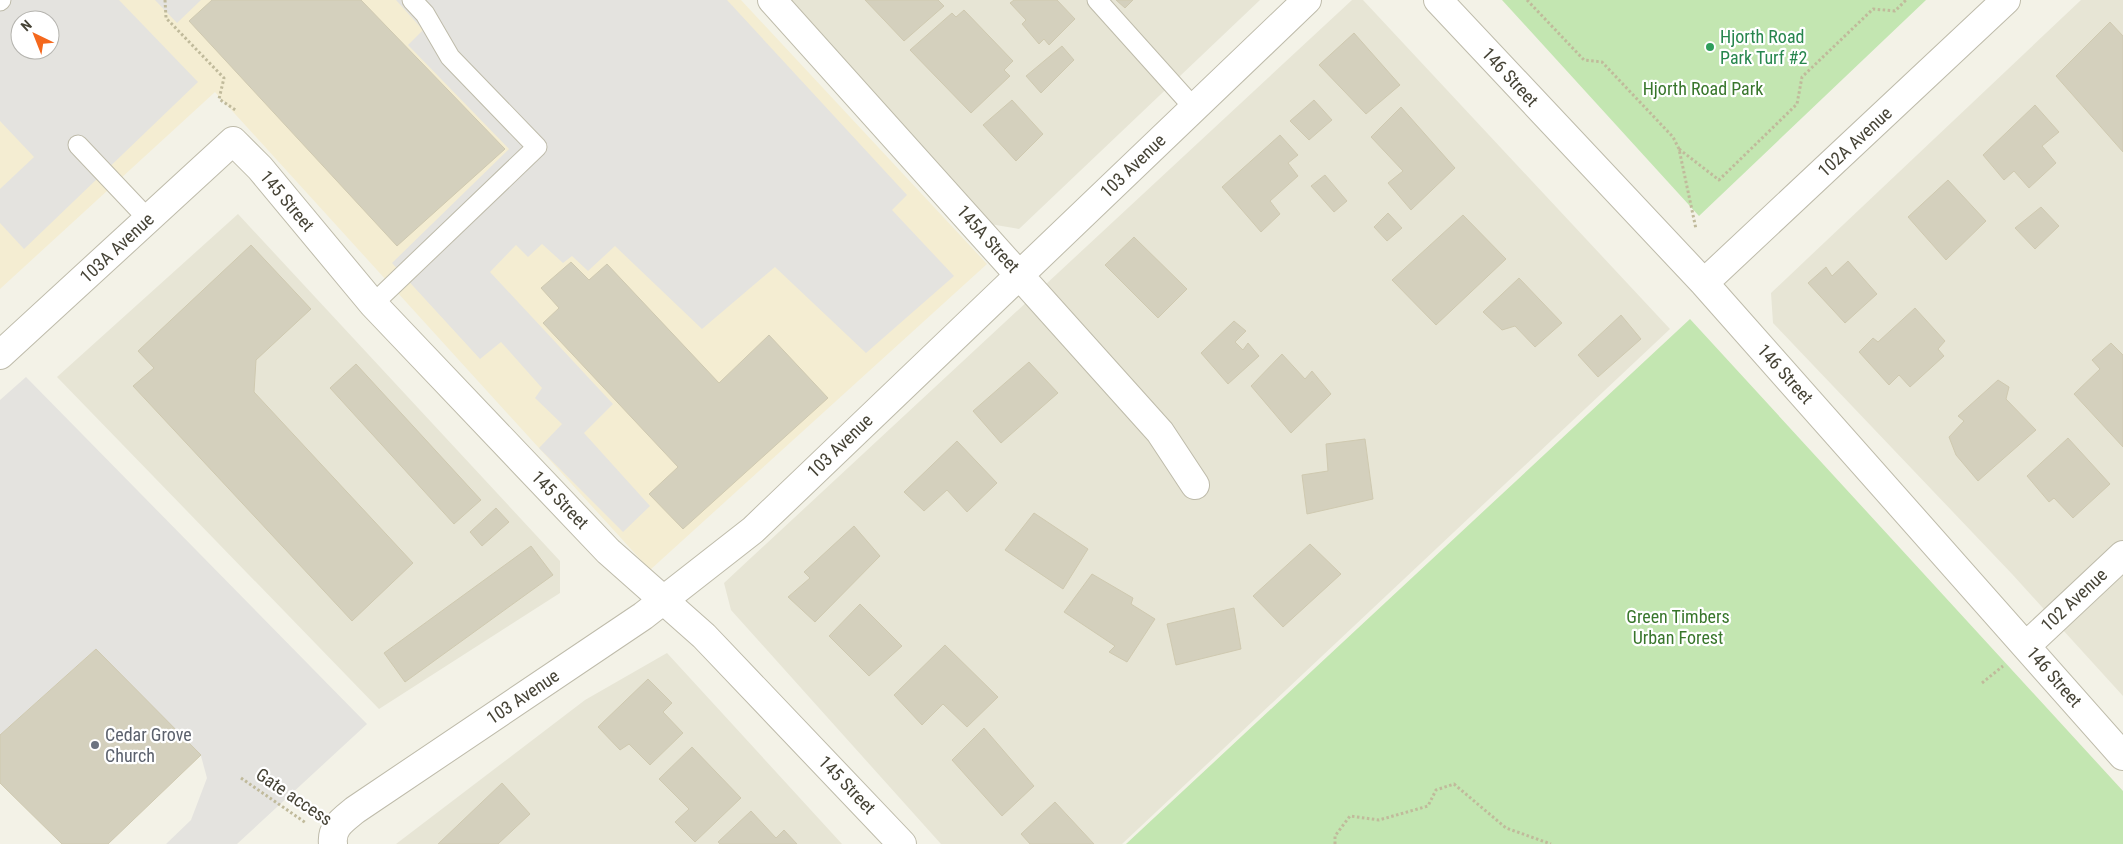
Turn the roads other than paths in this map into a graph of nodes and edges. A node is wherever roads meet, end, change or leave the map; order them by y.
1 (412, 0) edge
2 (772, 0) edge
3 (1097, 0) edge
4 (1307, 0) edge
5 (1438, 0) edge
6 (2006, 0) edge
7 (1194, 108) junction
8 (233, 141) joint
9 (78, 145) dead end
10 (148, 219) junction
11 (1020, 274) junction
12 (1704, 284) junction
13 (373, 304) junction
14 (0, 355) edge
15 (1195, 485) dead end
16 (2123, 555) edge
17 (664, 601) junction
18 (2026, 646) junction
19 (2123, 756) edge
20 (332, 841) edge
21 (902, 844) edge

1 - 13 lane
2 - 11 street, 145A Street
3 - 7 lane
4 - 7 street, 103 Avenue
5 - 12 street, 146 Street
6 - 12 street, 102A Avenue
7 - 11 street, 103 Avenue
8 - 10 street, 103A Avenue
8 - 13 street, 145 Street
9 - 10 lane
10 - 14 street, 103A Avenue
11 - 15 street, 145A Street
11 - 17 street, 103 Avenue
12 - 18 street, 146 Street
13 - 17 street, 145 Street
16 - 18 street, 102 Avenue
17 - 20 street, 103 Avenue
17 - 21 street, 145 Street
18 - 19 street, 146 Street

